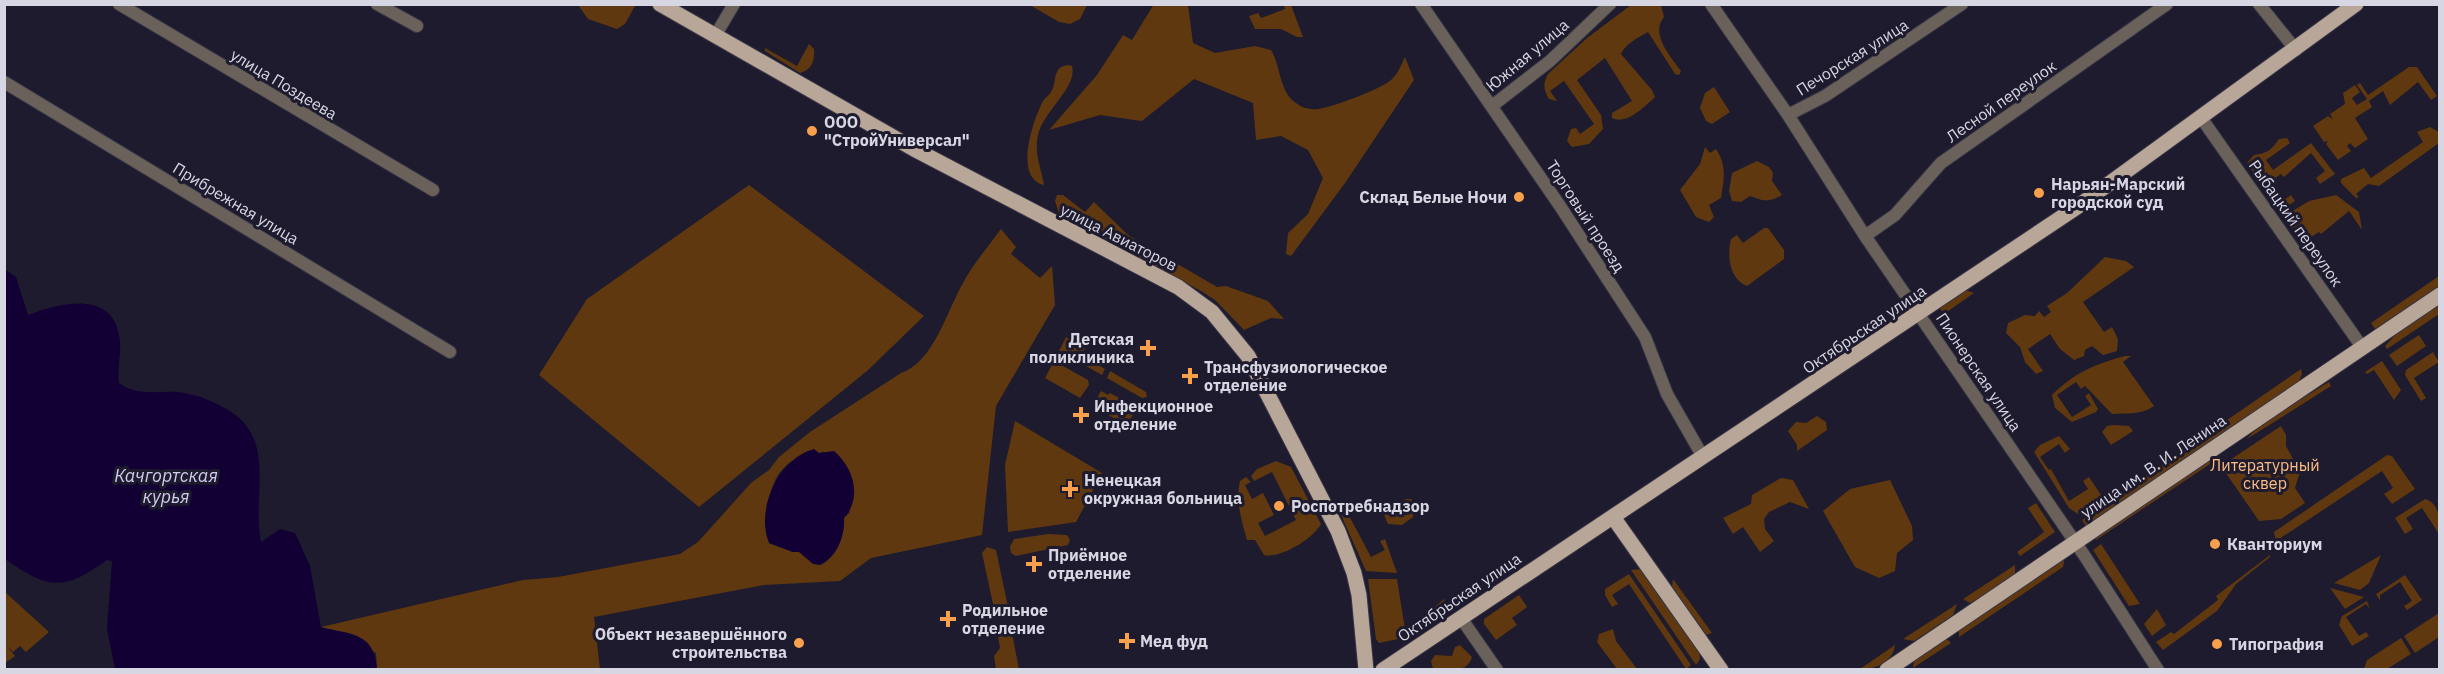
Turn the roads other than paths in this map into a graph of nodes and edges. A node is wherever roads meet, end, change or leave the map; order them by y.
1 (119, 4) edge
2 (377, 4) edge
3 (660, 4) edge
4 (734, 4) edge
5 (1421, 4) edge
6 (1610, 4) edge
7 (1711, 4) edge
8 (1962, 4) edge
9 (2167, 4) edge
10 (2259, 4) edge
11 (2356, 4) edge
12 (417, 26) dead end
13 (715, 36) junction
14 (2296, 50) junction
15 (4, 81) edge
16 (1492, 106) junction
17 (1788, 115) junction
18 (2202, 119) junction
19 (433, 190) dead end
20 (1865, 236) junction
21 (2439, 295) edge
22 (1920, 313) junction
23 (2362, 347) junction
24 (450, 352) dead end
25 (1703, 458) junction
26 (1613, 517) junction
27 (2074, 541) junction
28 (1461, 618) junction
29 (1366, 669) edge
30 (1383, 669) edge
31 (1497, 669) edge
32 (1721, 669) edge
33 (1887, 669) edge
34 (2158, 669) edge

1 - 19 street, улица Поздеева
2 - 12 street
3 - 13 main road, улица Авиаторов
4 - 13 street
5 - 16 street, Торговый проезд
6 - 16 street, Южная улица
7 - 17 street, Пионерская улица
8 - 17 street, Печорская улица
9 - 20 street, Лесной переулок
10 - 14 street
11 - 14 main road, Октябрьская улица
13 - 29 main road, улица Авиаторов
14 - 18 main road, Октябрьская улица
15 - 24 street, Прибрежная улица
16 - 25 street, Торговый проезд
17 - 20 street, Пионерская улица
18 - 22 main road, Октябрьская улица
18 - 23 street, Рыбацкий переулок
20 - 22 street, Пионерская улица
21 - 23 main road, улица им. В. И. Ленина
22 - 25 main road, Октябрьская улица
22 - 27 street, Пионерская улица
23 - 27 main road, улица им. В. И. Ленина
25 - 26 main road, Октябрьская улица
26 - 28 main road, Октябрьская улица
26 - 32 main road
27 - 33 main road, улица им. В. И. Ленина
27 - 34 street, Пионерская улица
28 - 30 main road, Октябрьская улица
28 - 31 street

